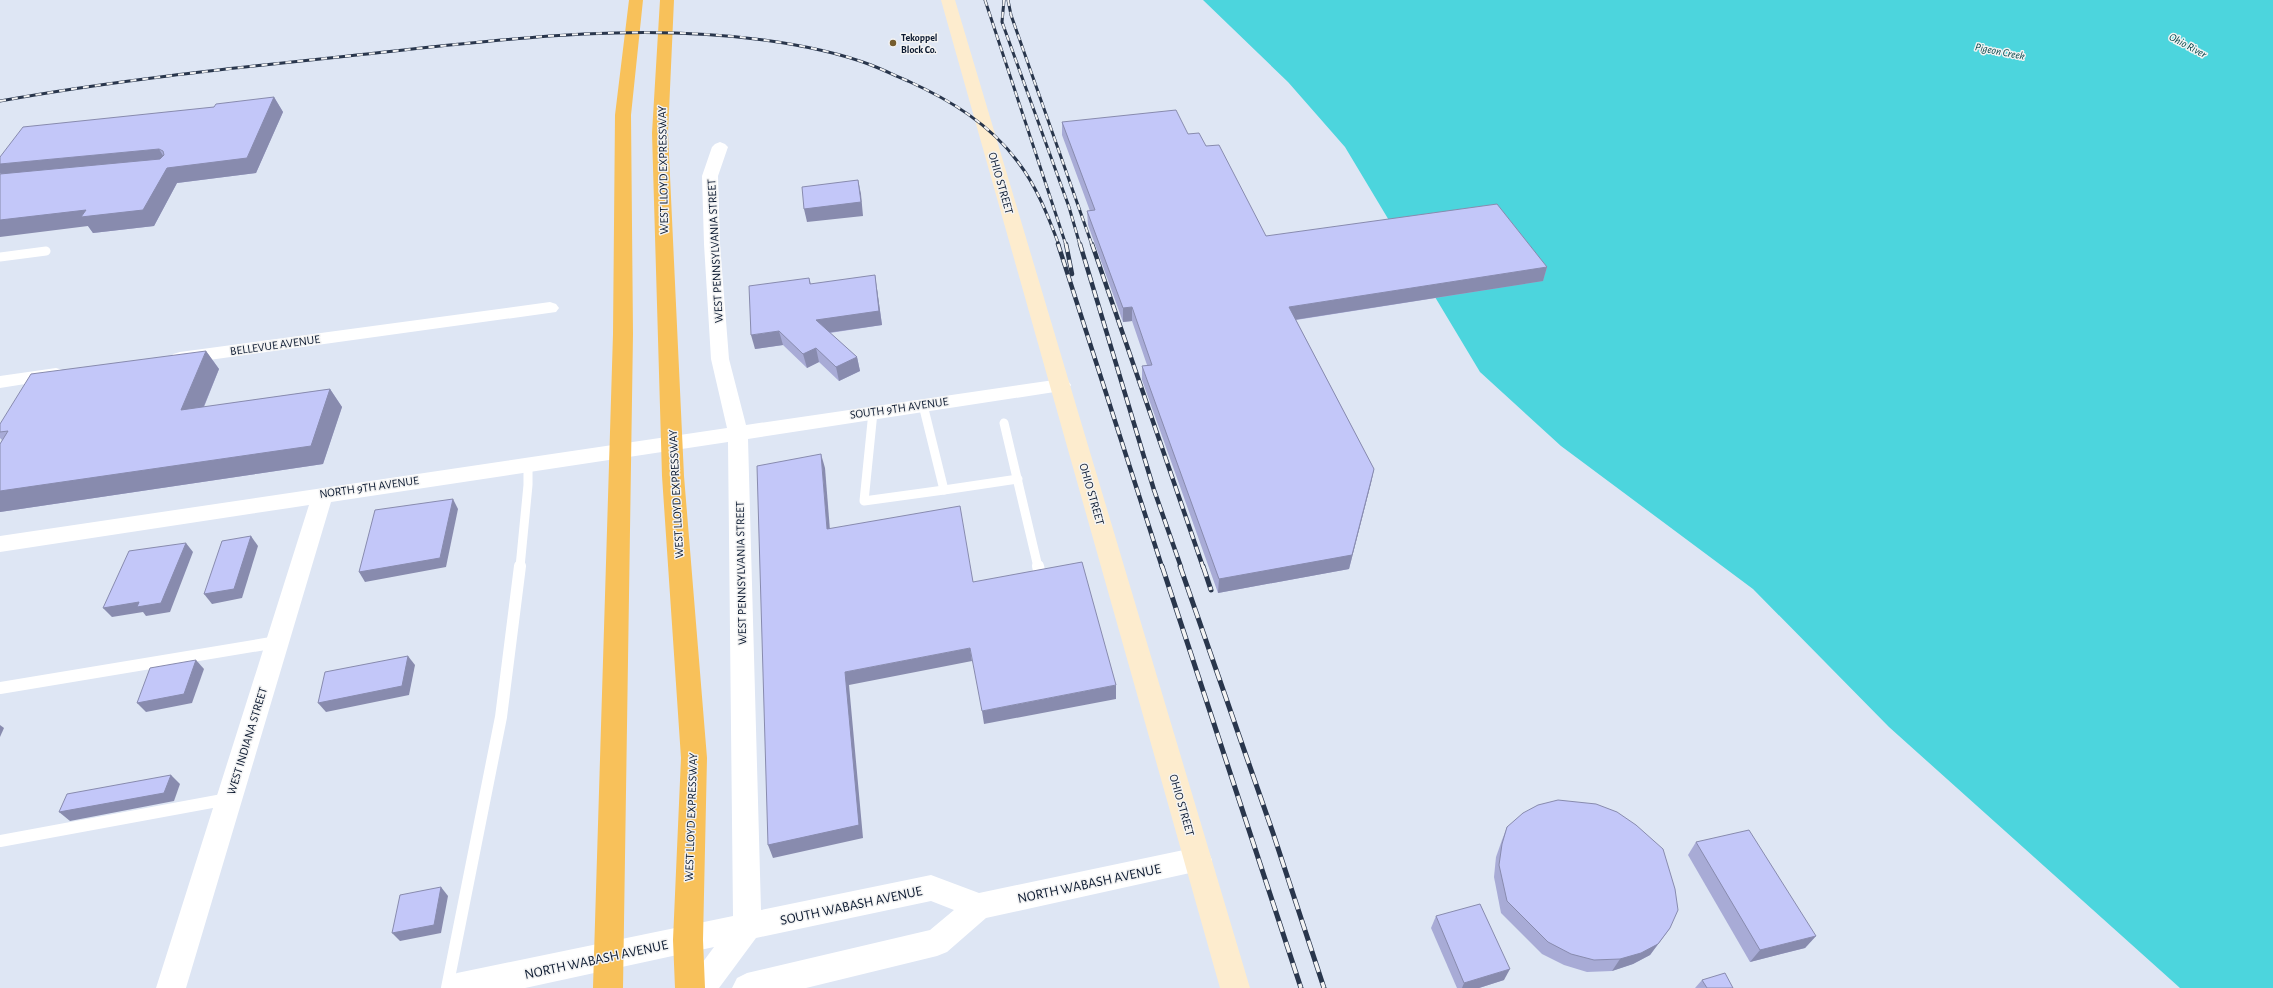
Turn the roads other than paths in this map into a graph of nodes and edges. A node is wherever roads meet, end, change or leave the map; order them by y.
1 (636, 0) edge
2 (667, 0) edge
3 (948, 0) edge
4 (720, 147) dead end
5 (46, 252) dead end
6 (0, 257) edge
7 (550, 308) dead end
8 (165, 360) edge
9 (71, 372) edge
10 (0, 382) edge
11 (1061, 385) junction
12 (923, 405) junction
13 (873, 412) junction
14 (1004, 423) dead end
15 (738, 432) junction
16 (528, 465) junction
17 (1018, 479) junction
18 (944, 490) junction
19 (323, 494) junction
20 (0, 544) edge
21 (1040, 575) edge
22 (277, 642) junction
23 (0, 688) edge
24 (229, 799) junction
25 (0, 841) edge
26 (1198, 860) junction
27 (979, 906) junction
28 (747, 928) junction
29 (688, 940) junction
30 (609, 956) junction
31 (171, 988) edge
32 (447, 988) edge
33 (457, 988) edge
34 (608, 988) edge
35 (690, 988) edge
36 (701, 988) edge
37 (747, 988) edge
38 (1235, 988) edge

1 - 30 highway
2 - 29 highway, WEST LLOYD EXPRESSWAY
3 - 11 street, OHIO STREET
4 - 15 street, WEST PENNSYLVANIA STREET
5 - 6 lane
7 - 8 street, BELLEVUE AVENUE
9 - 10 street
11 - 12 street, SOUTH 9TH AVENUE
11 - 26 street, OHIO STREET
12 - 13 street, SOUTH 9TH AVENUE
12 - 18 lane
13 - 15 street, SOUTH 9TH AVENUE
13 - 18 lane
14 - 17 lane
15 - 16 street, NORTH 9TH AVENUE
15 - 28 street, WEST PENNSYLVANIA STREET
16 - 19 street, NORTH 9TH AVENUE
16 - 32 lane
17 - 18 lane
17 - 21 lane
19 - 20 street, NORTH 9TH AVENUE
19 - 22 street, WEST INDIANA STREET
22 - 23 lane
22 - 24 street, WEST INDIANA STREET
24 - 25 lane
24 - 31 street, WEST INDIANA STREET
26 - 27 street, NORTH WABASH AVENUE
26 - 38 street, OHIO STREET
27 - 28 street, SOUTH WABASH AVENUE
27 - 37 street
28 - 29 street, SOUTH WABASH AVENUE
28 - 36 street
29 - 30 street, NORTH WABASH AVENUE
29 - 35 highway, WEST LLOYD EXPRESSWAY
30 - 33 street, NORTH WABASH AVENUE
30 - 34 highway

